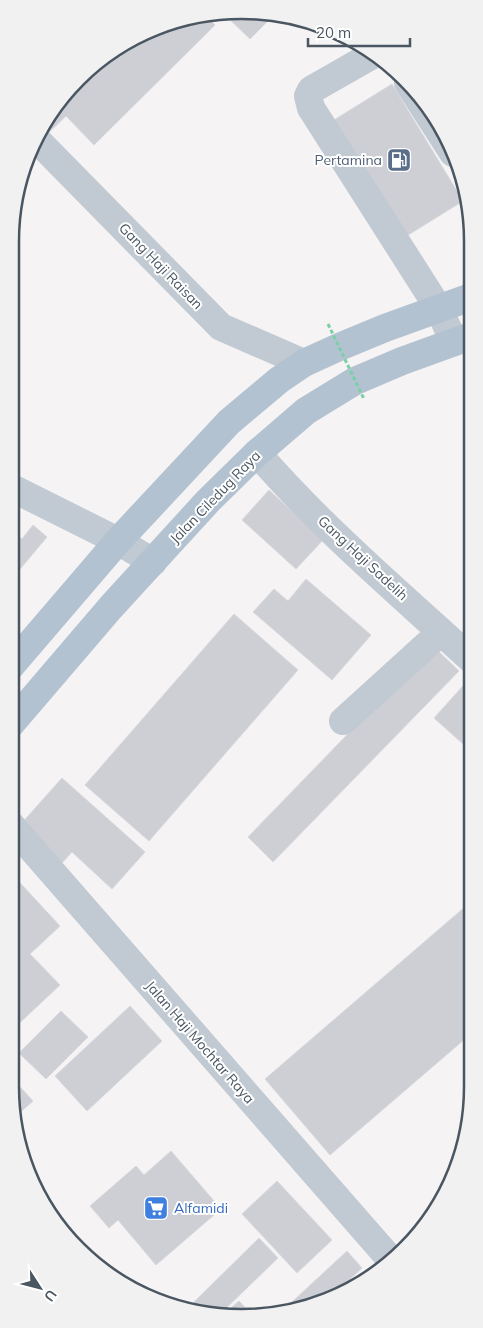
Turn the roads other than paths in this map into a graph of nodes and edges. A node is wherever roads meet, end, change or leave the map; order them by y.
1 (367, 58) edge
2 (41, 144) edge
3 (464, 300) edge
4 (438, 309) junction
5 (463, 339) edge
6 (304, 363) junction
7 (257, 453) junction
8 (19, 491) edge
9 (118, 541) junction
10 (153, 562) junction
11 (441, 632) junction
12 (464, 653) edge
13 (19, 656) edge
14 (19, 714) edge
15 (343, 721) dead end
16 (19, 834) edge
17 (387, 1255) edge

1 - 4 street
2 - 6 street, Gang Haji Raisan
3 - 4 main road
4 - 5 street
4 - 6 main road
5 - 7 main road, Jalan Ciledug Raya
6 - 9 main road
7 - 10 main road, Jalan Ciledug Raya
7 - 11 street, Gang Haji Sadelih
8 - 9 street
9 - 10 street
9 - 13 main road
10 - 14 main road, Jalan Ciledug Raya
11 - 12 street, Gang Haji Sadelih
11 - 15 street
16 - 17 street, Jalan Haji Mochtar Raya

